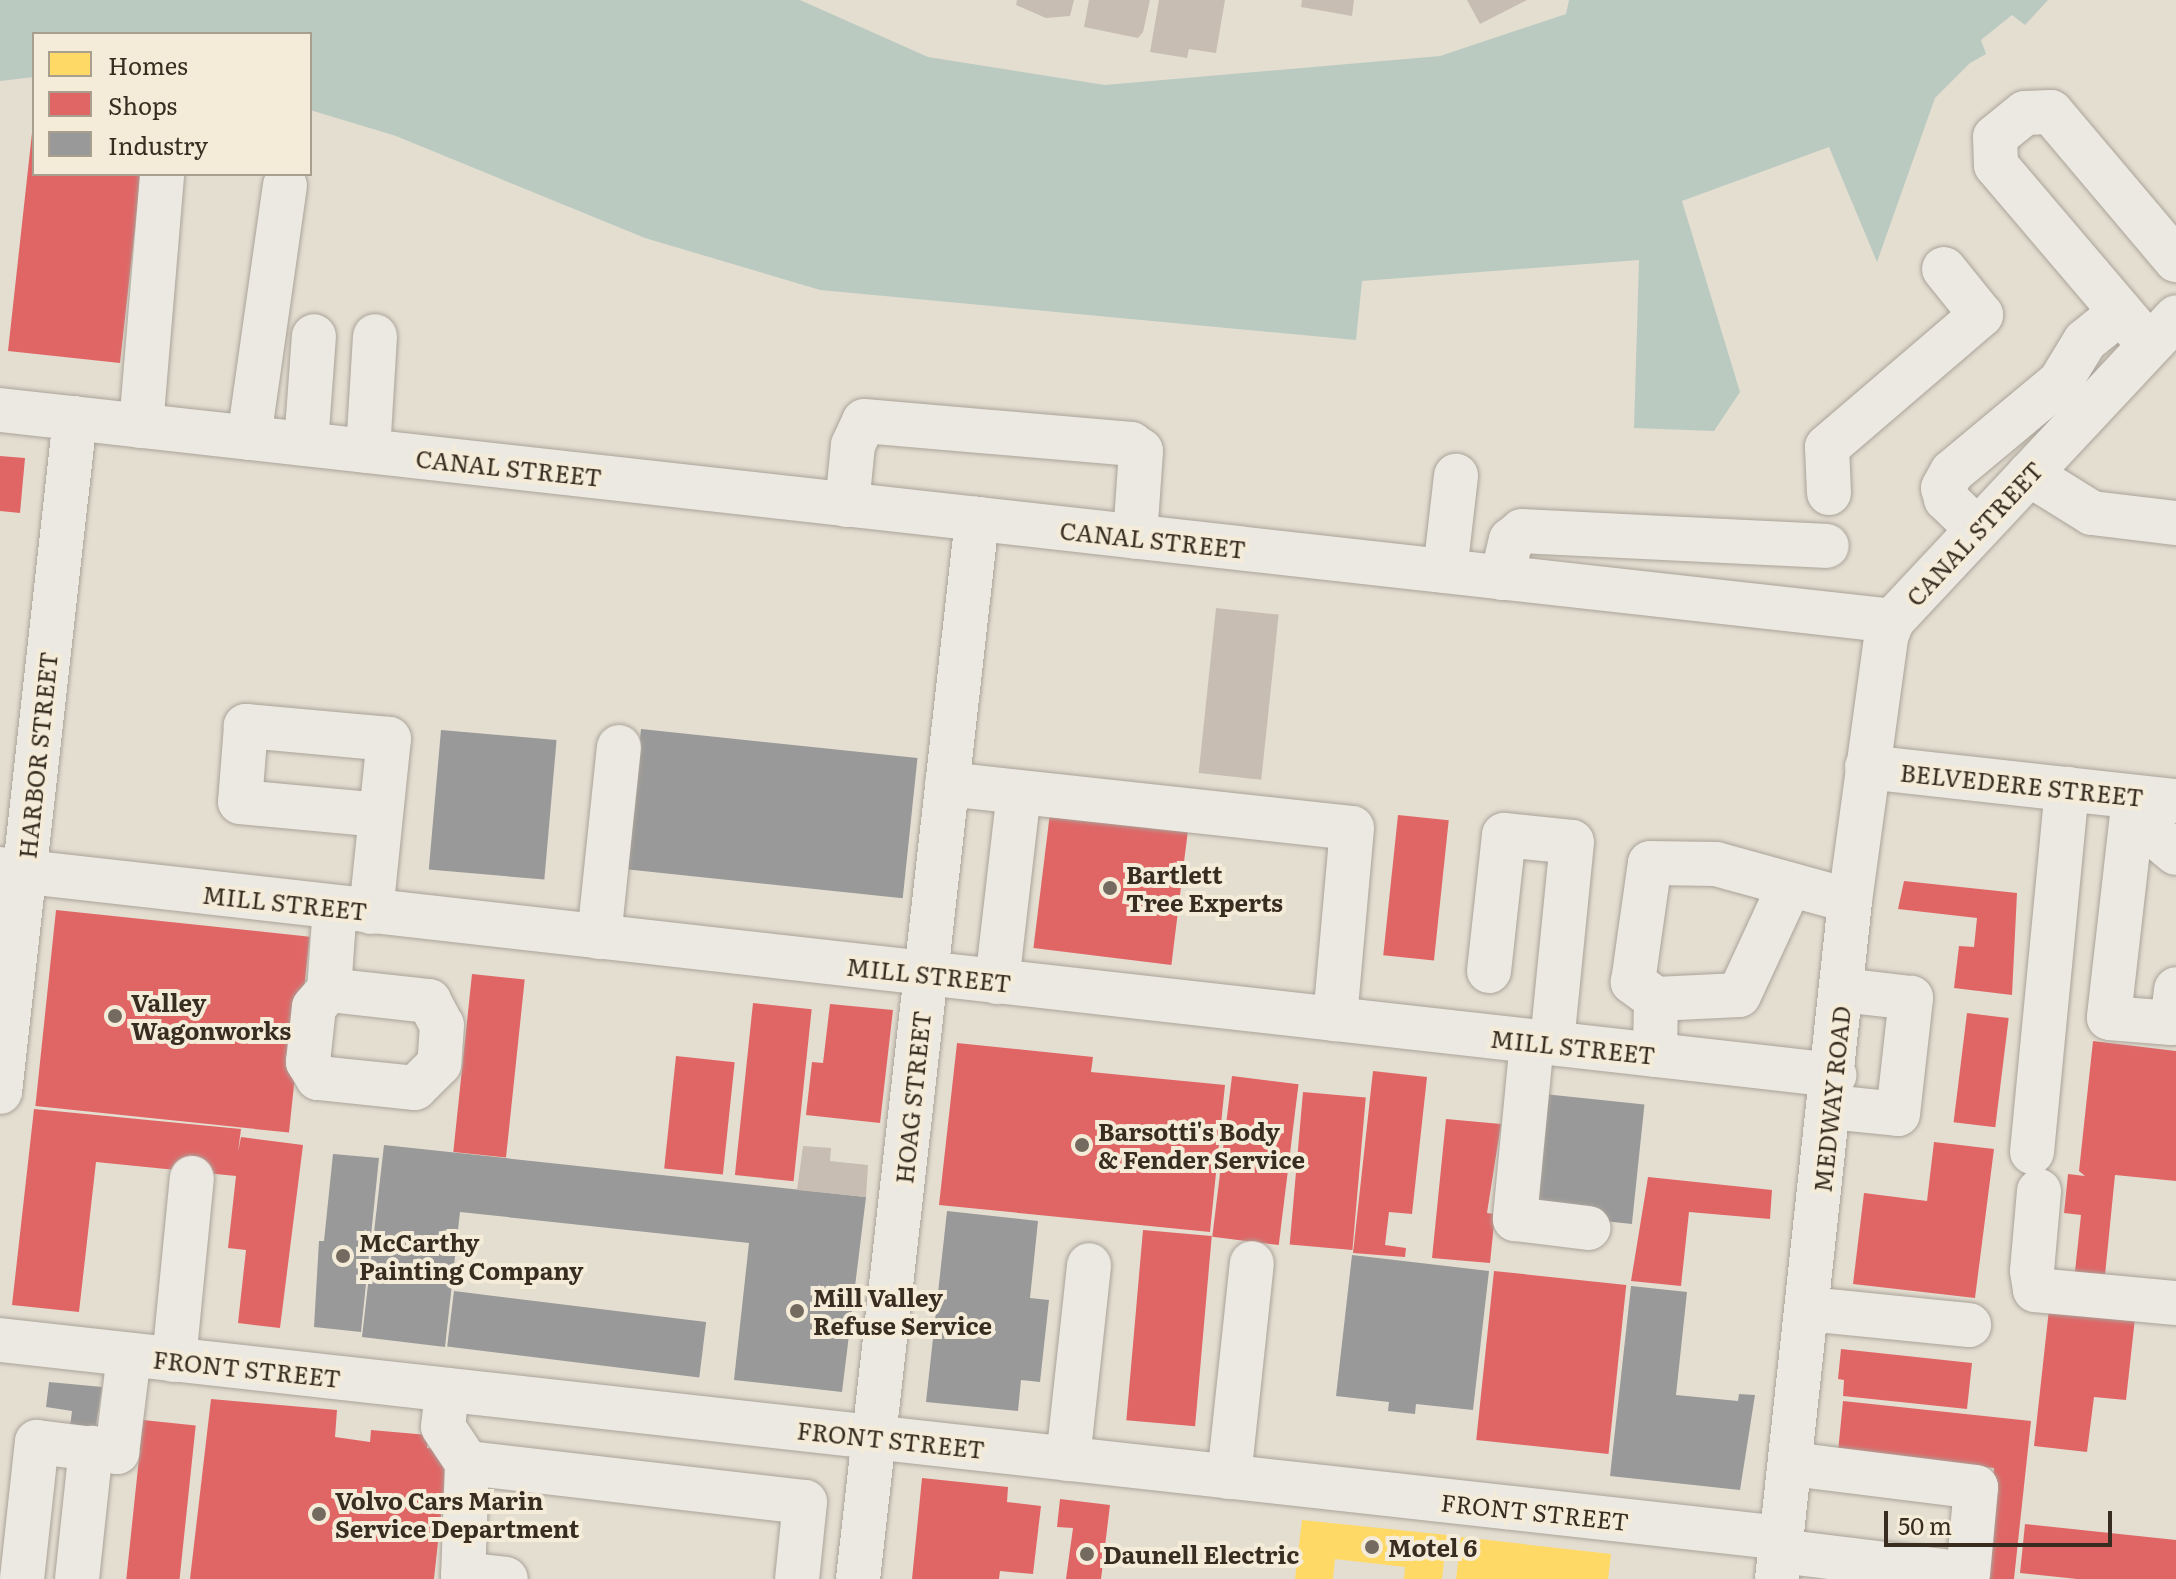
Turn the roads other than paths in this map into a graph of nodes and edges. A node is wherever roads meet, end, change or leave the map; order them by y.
1 (162, 176) edge
2 (285, 186) dead end
3 (2176, 260) edge
4 (1944, 269) dead end
5 (2121, 312) junction
6 (2163, 331) edge
7 (314, 336) dead end
8 (375, 336) dead end
9 (0, 410) edge
10 (75, 418) junction
11 (141, 426) junction
12 (249, 438) junction
13 (306, 444) junction
14 (368, 451) junction
15 (2029, 474) junction
16 (1456, 476) dead end
17 (847, 505) junction
18 (977, 519) junction
19 (1828, 519) junction
20 (2176, 523) edge
21 (1977, 529) junction
22 (1135, 537) junction
23 (1445, 571) junction
24 (1502, 578) junction
25 (1823, 613) junction
26 (1892, 621) junction
27 (619, 747) dead end
28 (1867, 767) junction
29 (947, 784) junction
30 (2067, 789) junction
31 (1019, 792) junction
32 (2147, 805) edge
33 (380, 815) dead end
34 (2176, 853) edge
35 (12, 870) edge
36 (1789, 887) junction
37 (1850, 901) junction
38 (353, 910) junction
39 (599, 937) junction
40 (1489, 971) dead end
41 (925, 974) junction
42 (997, 982) junction
43 (2176, 989) edge
44 (329, 990) dead end
45 (1843, 990) junction
46 (1656, 999) junction
47 (2046, 1012) junction
48 (2109, 1018) junction
49 (1335, 1019) junction
50 (1542, 1042) junction
51 (1655, 1055) junction
52 (1832, 1091) junction
53 (0, 1092) edge
54 (192, 1178) dead end
55 (1588, 1228) dead end
56 (1252, 1263) dead end
57 (1089, 1265) dead end
58 (2176, 1303) edge
59 (1808, 1309) junction
60 (1969, 1325) dead end
61 (0, 1340) edge
62 (129, 1355) junction
63 (174, 1360) junction
64 (447, 1390) junction
65 (874, 1437) junction
66 (91, 1448) junction
67 (1068, 1459) junction
68 (467, 1463) junction
69 (1791, 1464) junction
70 (1229, 1477) junction
71 (1780, 1556) edge
72 (463, 1576) edge
73 (22, 1579) edge
74 (77, 1579) edge
75 (506, 1579) edge
76 (797, 1579) edge
77 (858, 1579) edge

1 - 11 street
2 - 12 street
3 - 5 street
4 - 19 street
5 - 6 street
5 - 21 street
6 - 15 street, CANAL STREET
7 - 13 street
8 - 14 street
9 - 10 street, CANAL STREET
10 - 11 street, CANAL STREET
10 - 35 street, HARBOR STREET
11 - 12 street, CANAL STREET
12 - 13 street, CANAL STREET
13 - 14 street, CANAL STREET
14 - 17 street, CANAL STREET
15 - 20 street
15 - 21 street, CANAL STREET
16 - 23 street
17 - 18 street, CANAL STREET
17 - 22 street
18 - 22 street, CANAL STREET
18 - 29 street, HOAG STREET
19 - 24 street
19 - 25 street
21 - 26 street, CANAL STREET
22 - 23 street, CANAL STREET
23 - 24 street, CANAL STREET
24 - 25 street, CANAL STREET
25 - 26 street, CANAL STREET
26 - 28 street, MEDWAY ROAD
27 - 39 street
28 - 30 street, BELVEDERE STREET
28 - 37 street, MEDWAY ROAD
29 - 31 street
29 - 41 street, HOAG STREET
30 - 32 street, BELVEDERE STREET
30 - 47 street
31 - 42 street
31 - 49 street
32 - 34 street
32 - 48 street
33 - 38 street
35 - 38 street, MILL STREET
35 - 53 street, HARBOR STREET
36 - 37 street
36 - 46 street
36 - 46 street
37 - 45 street, MEDWAY ROAD
38 - 39 street, MILL STREET
38 - 44 street
39 - 41 street, MILL STREET
40 - 50 street
41 - 42 street, MILL STREET
41 - 65 street, HOAG STREET
42 - 49 street, MILL STREET
43 - 48 street
45 - 52 street, MEDWAY ROAD
45 - 52 street, MILL STREET
46 - 51 street
47 - 48 street
47 - 58 street
49 - 50 street, MILL STREET
50 - 51 street, MILL STREET
50 - 55 street
51 - 52 street, MILL STREET
52 - 59 street, MEDWAY ROAD
54 - 63 street
56 - 70 street
57 - 67 street
59 - 60 street
59 - 69 street, MEDWAY ROAD
61 - 62 street, FRONT STREET
62 - 63 street, FRONT STREET
62 - 66 street
63 - 64 street, FRONT STREET
64 - 65 street, FRONT STREET
64 - 68 street
65 - 67 street, FRONT STREET
65 - 77 street, HOAG STREET
66 - 73 street
66 - 74 street
67 - 70 street, FRONT STREET
68 - 72 street
68 - 76 street
69 - 71 street, MEDWAY ROAD
69 - 71 street, FRONT STREET
70 - 71 street, FRONT STREET
72 - 75 street

